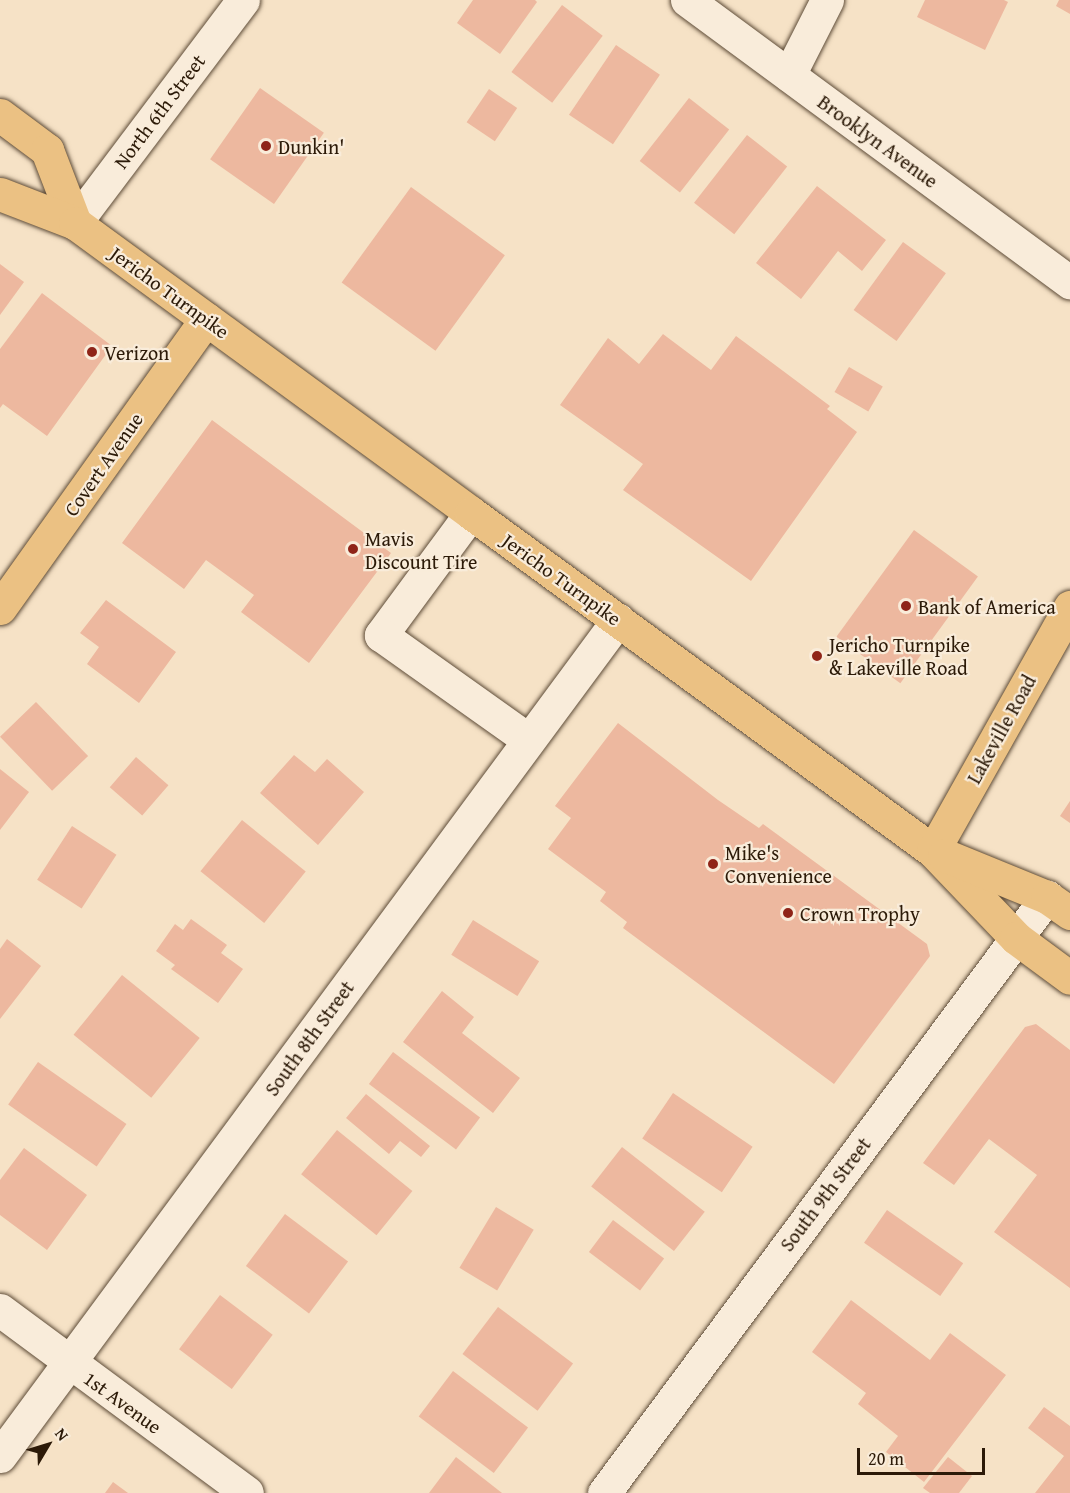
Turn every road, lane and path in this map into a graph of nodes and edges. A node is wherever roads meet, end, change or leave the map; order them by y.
1 (243, 0) edge
2 (687, 0) edge
3 (827, 0) edge
4 (789, 75) junction
5 (0, 115) edge
6 (0, 194) edge
7 (75, 223) junction
8 (1070, 282) edge
9 (206, 319) junction
10 (471, 513) junction
11 (1070, 607) edge
12 (0, 608) edge
13 (618, 620) junction
14 (528, 740) junction
15 (933, 851) junction
16 (1059, 905) edge
17 (1016, 938) junction
18 (1070, 978) edge
19 (0, 1310) edge
20 (69, 1362) junction
21 (0, 1456) edge
22 (247, 1493) edge
23 (604, 1493) edge

1 - 7 street, North 6th Street
2 - 4 street, Brooklyn Avenue
3 - 4 street
4 - 8 street, Brooklyn Avenue
5 - 7 main road
6 - 7 main road, Jericho Turnpike
7 - 9 main road, Jericho Turnpike
9 - 10 main road, Jericho Turnpike
9 - 12 main road, Covert Avenue
10 - 13 main road, Jericho Turnpike
10 - 14 street
11 - 15 main road, Lakeville Road
13 - 14 street, South 8th Street
13 - 15 main road, Jericho Turnpike
14 - 20 street, South 8th Street
15 - 16 main road, Jericho Turnpike
15 - 17 main road, Jericho Turnpike
16 - 17 street, South 9th Street
17 - 18 main road, Jericho Turnpike
17 - 23 street, South 9th Street
19 - 20 street, 1st Avenue
20 - 21 street, South 8th Street
20 - 22 street, 1st Avenue

